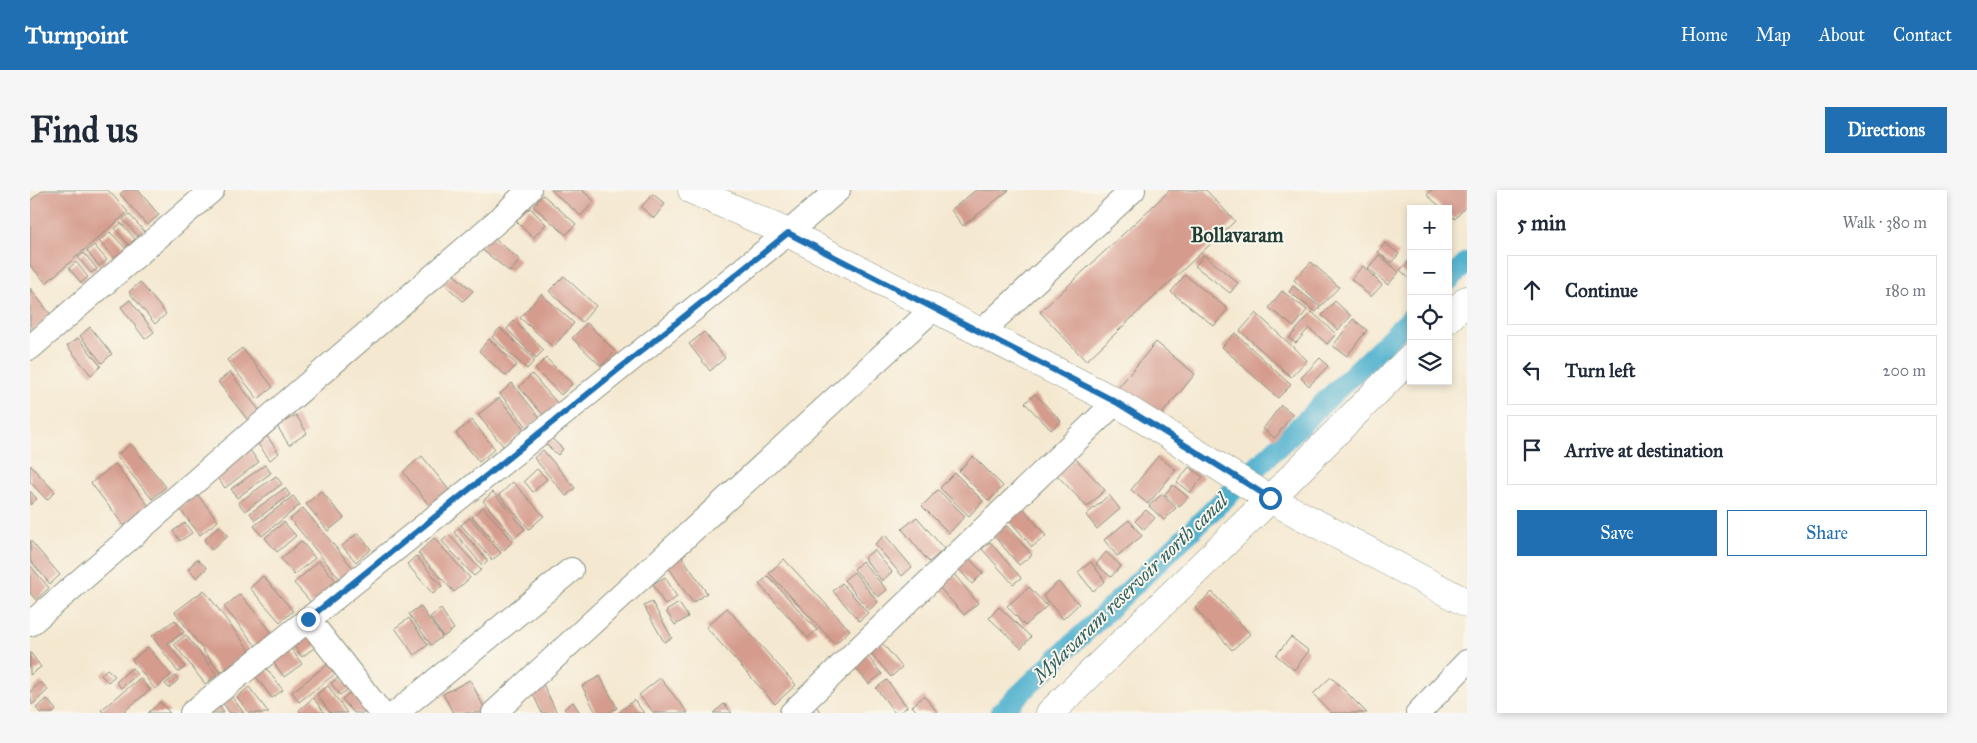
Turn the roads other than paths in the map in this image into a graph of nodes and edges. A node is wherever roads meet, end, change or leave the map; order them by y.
1 (212, 190) edge
2 (529, 190) edge
3 (692, 190) edge
4 (838, 190) edge
5 (1133, 190) edge
6 (788, 233) junction
7 (1467, 300) edge
8 (934, 308) junction
9 (1452, 315) edge
10 (980, 332) junction
11 (30, 348) edge
12 (1407, 361) edge
13 (1116, 402) junction
14 (1270, 498) junction
15 (571, 570) dead end
16 (1467, 603) edge
17 (308, 619) junction
18 (30, 624) edge
19 (1467, 662) edge
20 (192, 713) edge
21 (381, 713) edge
22 (396, 713) edge
23 (494, 713) edge
24 (792, 713) edge
25 (1050, 713) edge
26 (1418, 713) edge

1 - 11 street
2 - 18 street
3 - 6 main road
4 - 6 street
5 - 10 street
6 - 8 main road
6 - 17 street
7 - 9 main road
8 - 10 main road
8 - 23 street
10 - 13 main road
12 - 14 main road
13 - 14 main road
13 - 24 street
14 - 16 main road
14 - 25 main road
15 - 22 street
17 - 20 street
17 - 21 street
19 - 26 street

